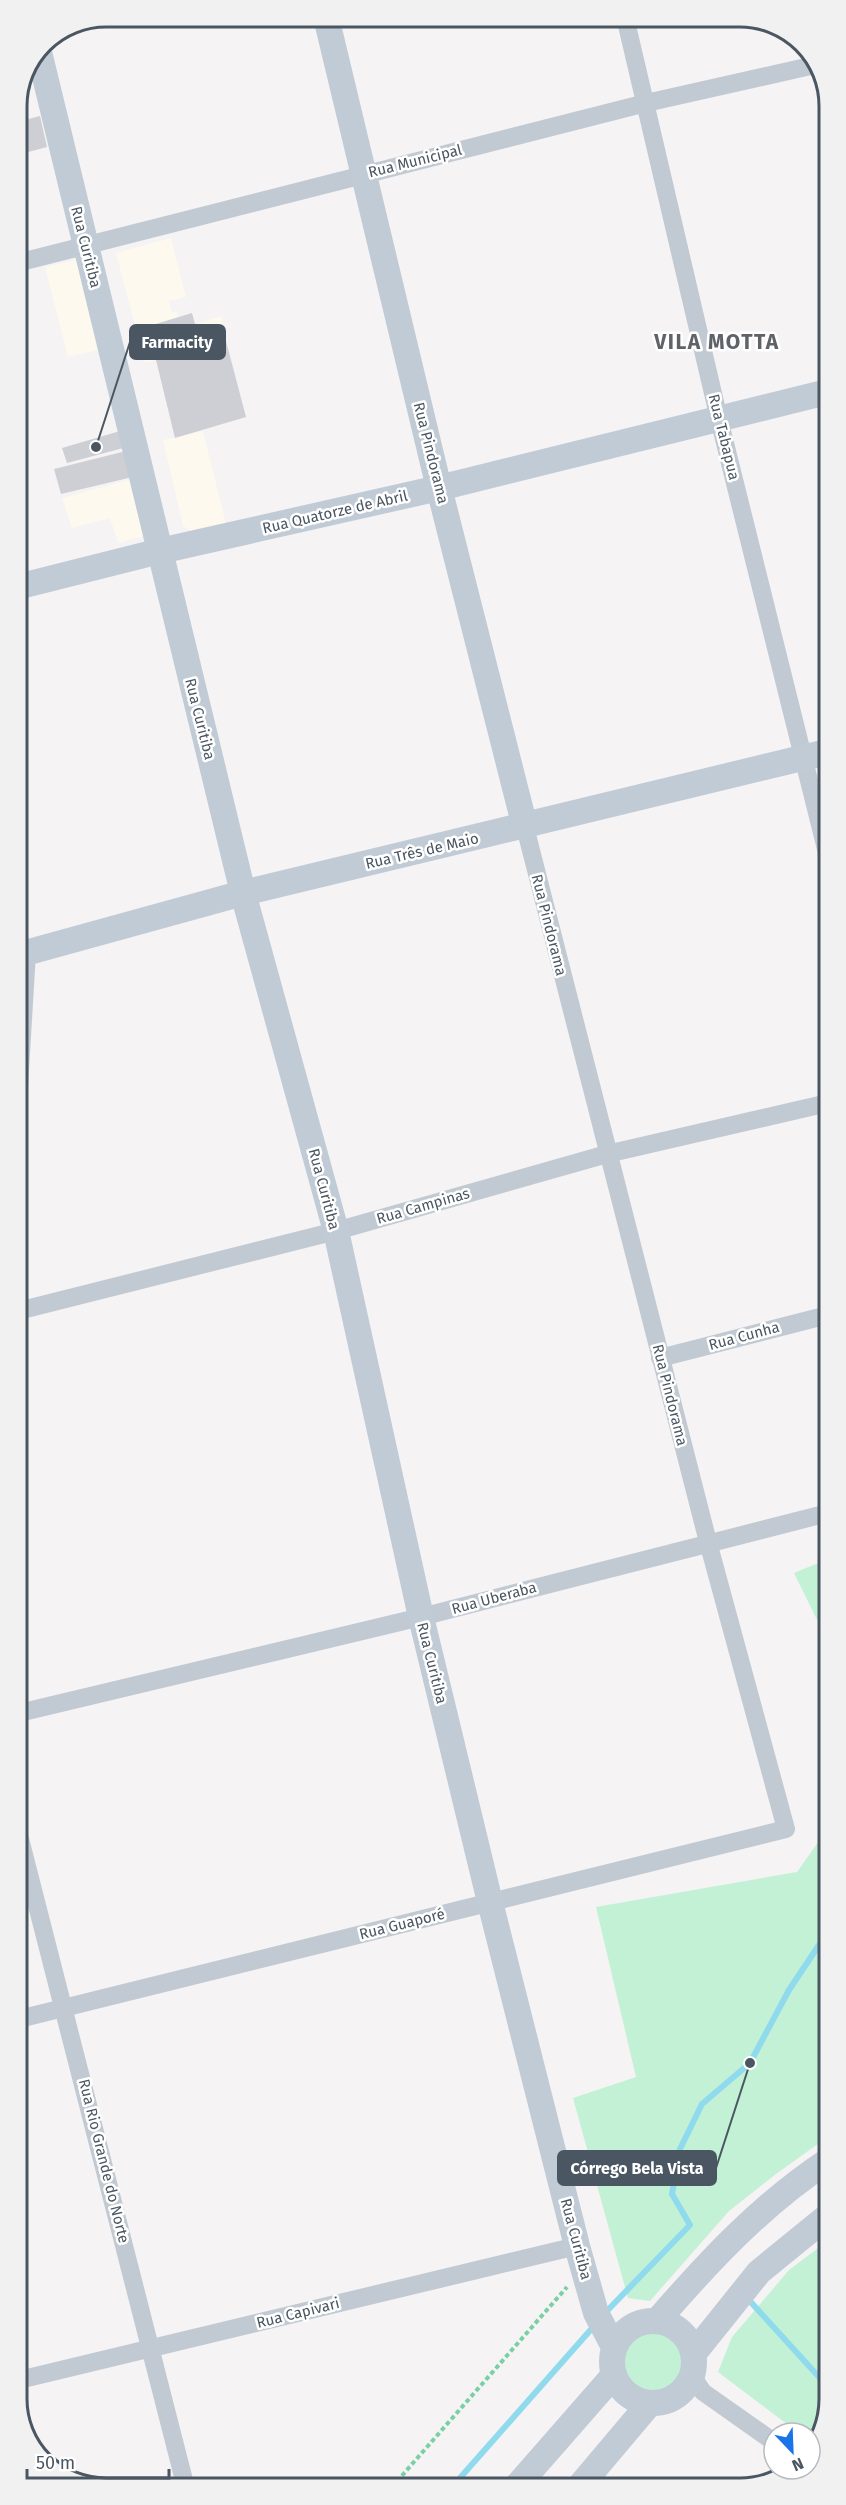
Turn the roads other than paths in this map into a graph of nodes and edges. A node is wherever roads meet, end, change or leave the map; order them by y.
1 (328, 27) edge
2 (627, 27) edge
3 (41, 61) edge
4 (808, 67) edge
5 (646, 103) junction
6 (364, 174) junction
7 (86, 247) junction
8 (27, 261) edge
9 (819, 394) edge
10 (719, 419) junction
11 (439, 488) junction
12 (160, 551) junction
13 (27, 584) edge
14 (816, 755) edge
15 (819, 780) edge
16 (525, 827) junction
17 (243, 893) junction
18 (27, 953) edge
19 (819, 1105) edge
20 (607, 1154) junction
21 (336, 1231) junction
22 (27, 1309) edge
23 (819, 1317) edge
24 (660, 1358) junction
25 (819, 1515) edge
26 (708, 1542) junction
27 (421, 1617) junction
28 (27, 1711) edge
29 (786, 1829) joint
30 (27, 1864) edge
31 (490, 1902) junction
32 (65, 2007) junction
33 (27, 2017) edge
34 (819, 2167) edge
35 (819, 2223) edge
36 (580, 2257) junction
37 (657, 2321) junction
38 (615, 2335) junction
39 (152, 2348) junction
40 (614, 2375) junction
41 (27, 2378) edge
42 (693, 2378) junction
43 (650, 2403) junction
44 (762, 2433) edge
45 (184, 2478) edge
46 (524, 2478) edge
47 (587, 2478) edge

1 - 6 street, Rua Pindorama
2 - 5 street, Rua Tabapua
3 - 7 street, Rua Curitiba
4 - 5 street, Rua Municipal
5 - 6 street, Rua Municipal
5 - 10 street, Rua Tabapua
6 - 7 street, Rua Municipal
6 - 11 street, Rua Pindorama
7 - 8 street, Rua Municipal
7 - 12 street, Rua Curitiba
9 - 10 street, Rua Quatorze de Abril
10 - 11 street, Rua Quatorze de Abril
10 - 14 street, Rua Tabapua
11 - 12 street, Rua Quatorze de Abril
11 - 16 street, Rua Pindorama
12 - 13 street, Rua Quatorze de Abril
12 - 17 street, Rua Curitiba
14 - 15 street, Rua Tabapua
14 - 16 street, Rua Três de Maio
16 - 17 street, Rua Três de Maio
16 - 20 street, Rua Pindorama
17 - 18 street, Rua Três de Maio
17 - 21 street, Rua Curitiba
19 - 20 street, Rua Campinas
20 - 21 street, Rua Campinas
20 - 24 street, Rua Pindorama
21 - 22 street, Rua Campinas
21 - 27 street, Rua Curitiba
23 - 24 street, Rua Cunha
24 - 26 street, Rua Pindorama
25 - 26 street, Rua Uberaba
26 - 27 street, Rua Uberaba
26 - 29 street, Rua Pindorama
27 - 28 street, Rua Uberaba
27 - 31 street, Rua Curitiba
29 - 31 street, Rua Guaporé
30 - 32 street, Rua Rio Grande do Norte
31 - 32 street, Rua Guaporé
31 - 36 street, Rua Curitiba
32 - 33 street, Rua Guaporé
32 - 39 street, Rua Rio Grande do Norte
34 - 37 street
35 - 42 street
36 - 38 street, Rua Curitiba
36 - 39 street, Rua Capivari
37 - 38 street
37 - 42 street
38 - 40 street
39 - 41 street, Rua Capivari
39 - 45 street, Rua Rio Grande do Norte
40 - 43 street
40 - 46 street
42 - 43 street
42 - 44 street
43 - 47 street

